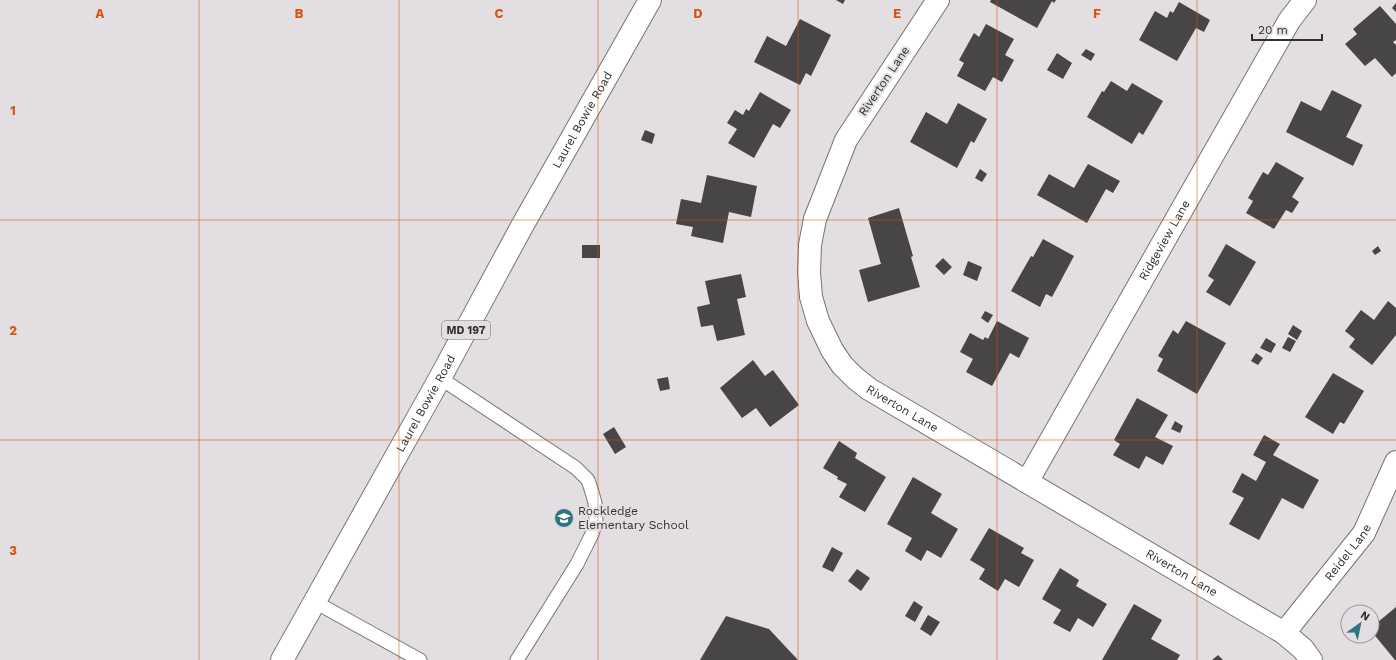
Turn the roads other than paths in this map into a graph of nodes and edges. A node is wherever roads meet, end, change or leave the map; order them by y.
1 (650, 0) edge
2 (938, 0) edge
3 (1305, 0) edge
4 (440, 378) junction
5 (1396, 462) edge
6 (1027, 482) junction
7 (315, 602) junction
8 (1284, 633) junction
9 (282, 660) edge
10 (420, 660) edge
11 (517, 660) edge
12 (1311, 660) edge

1 - 4 street, Laurel Bowie Road / MD 197
2 - 6 street, Riverton Lane
3 - 6 street, Ridgeview Lane
4 - 7 street, Laurel Bowie Road / MD 197
4 - 11 lane
5 - 8 street, Reidel Lane
6 - 8 street, Riverton Lane
7 - 9 street, Laurel Bowie Road / MD 197
7 - 10 lane
8 - 12 street, Riverton Lane

